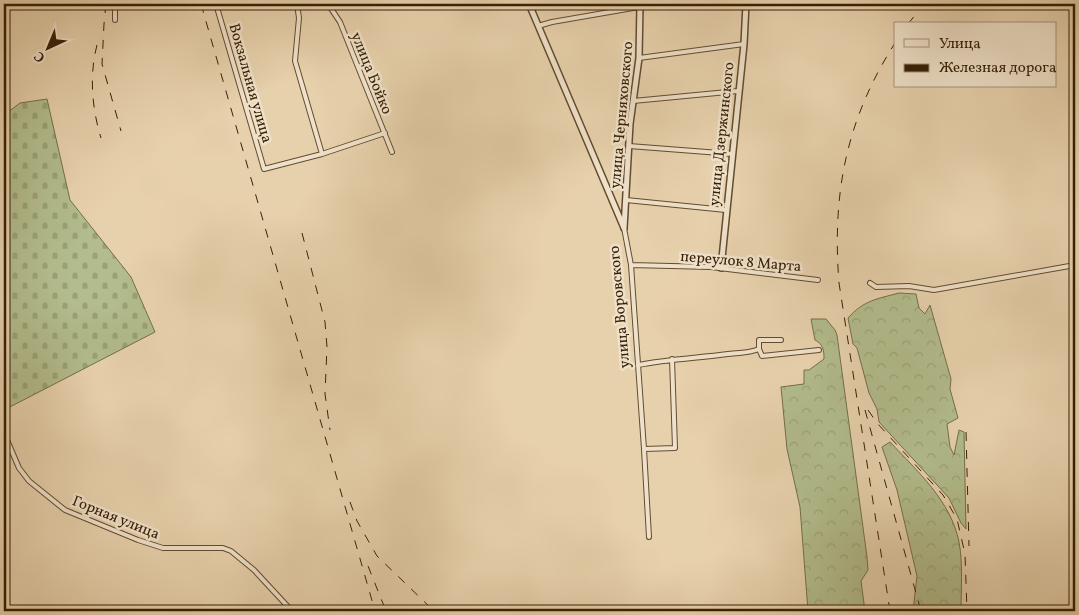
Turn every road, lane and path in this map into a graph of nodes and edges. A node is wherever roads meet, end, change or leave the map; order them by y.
1 (114, 4) edge
2 (216, 4) edge
3 (297, 4) edge
4 (328, 4) edge
5 (529, 4) edge
6 (656, 4) edge
7 (746, 4) edge
8 (640, 5) edge
9 (115, 20) dead end
10 (538, 26) junction
11 (744, 44) junction
12 (639, 58) junction
13 (738, 91) junction
14 (633, 101) junction
15 (385, 133) junction
16 (628, 146) junction
17 (392, 152) dead end
18 (322, 154) junction
19 (732, 154) junction
20 (626, 200) junction
21 (726, 210) junction
22 (624, 228) junction
23 (1075, 265) edge
24 (631, 266) junction
25 (720, 268) junction
26 (818, 280) dead end
27 (870, 283) dead end
28 (781, 340) dead end
29 (759, 349) junction
30 (819, 350) dead end
31 (672, 359) junction
32 (638, 365) junction
33 (4, 433) edge
34 (644, 449) junction
35 (649, 537) dead end
36 (292, 611) edge

1 - 9 street
2 - 18 street, Вокзальная улица
3 - 18 street
4 - 15 street, улица Бойко
5 - 10 street, улица Воровского
6 - 8 street
7 - 11 street, улица Дзержинского
8 - 10 street
8 - 12 street, улица Черняховского
10 - 22 street, улица Воровского
11 - 12 street
11 - 13 street, улица Дзержинского
12 - 14 street, улица Черняховского
13 - 14 street
13 - 19 street, улица Дзержинского
14 - 16 street, улица Черняховского
15 - 17 street, улица Бойко
15 - 18 street
16 - 19 street
16 - 20 street, улица Черняховского
19 - 21 street, улица Дзержинского
20 - 21 street
20 - 22 street, улица Черняховского
21 - 25 street, улица Дзержинского
22 - 24 street, улица Воровского
23 - 27 street
24 - 25 street, переулок 8 Марта
24 - 32 street, улица Воровского
25 - 26 street, переулок 8 Марта
28 - 29 street
29 - 30 street
29 - 31 street
31 - 32 street
31 - 34 street
32 - 34 street, улица Воровского
33 - 36 street, Горная улица
34 - 35 street, улица Воровского

